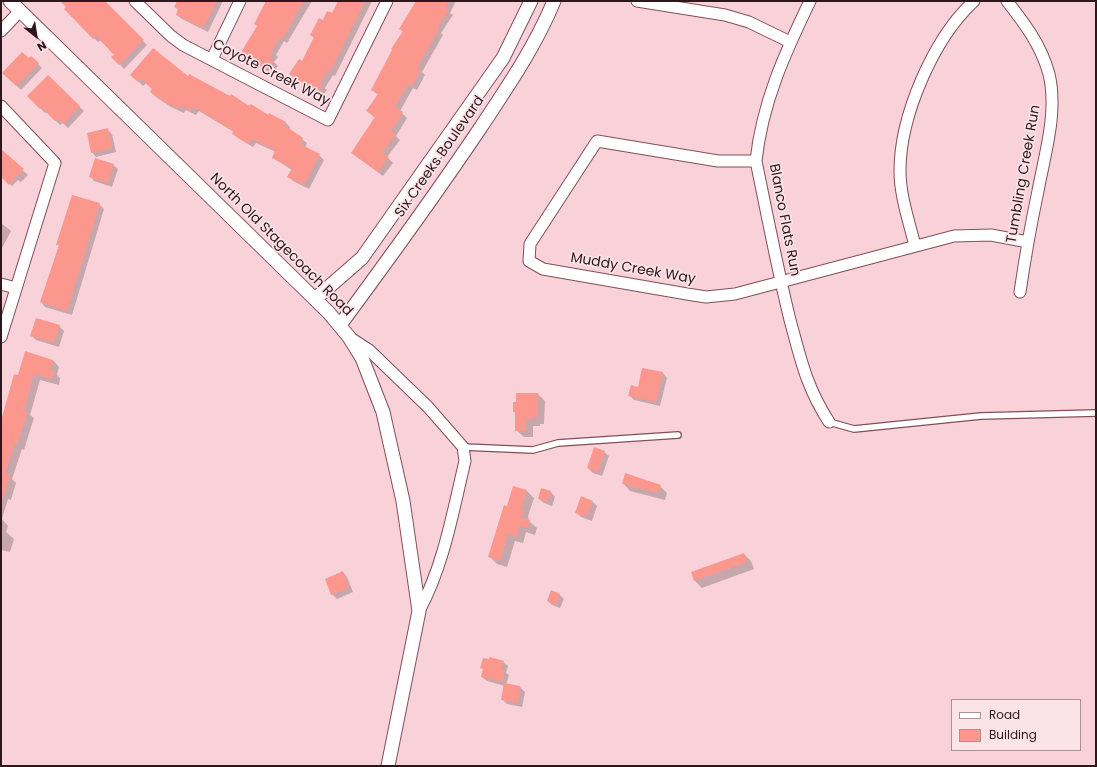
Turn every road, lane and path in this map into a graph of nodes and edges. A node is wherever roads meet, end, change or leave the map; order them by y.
1 (10, 1) edge
2 (136, 1) edge
3 (240, 1) edge
4 (387, 1) edge
5 (531, 1) edge
6 (554, 1) edge
7 (637, 1) edge
8 (810, 1) edge
9 (974, 1) edge
10 (1007, 1) edge
11 (667, 4) edge
12 (20, 11) junction
13 (1, 31) edge
14 (790, 42) junction
15 (212, 59) junction
16 (1, 106) edge
17 (756, 161) junction
18 (1028, 242) junction
19 (915, 246) junction
20 (781, 282) junction
21 (1, 284) edge
22 (16, 288) junction
23 (1020, 292) dead end
24 (315, 299) junction
25 (340, 325) junction
26 (1, 337) edge
27 (349, 337) junction
28 (1096, 413) edge
29 (829, 422) joint
30 (678, 435) dead end
31 (463, 447) junction
32 (419, 611) junction
33 (388, 766) edge

1 - 12 street, North Old Stagecoach Road
2 - 15 street, Coyote Creek Way
3 - 15 street
4 - 15 street, Coyote Creek Way
5 - 24 street, Six Creeks Boulevard
6 - 25 street, Six Creeks Boulevard
7 - 11 street
8 - 14 street, Blanco Flats Run
9 - 19 street
10 - 18 street, Tumbling Creek Run
11 - 14 street
12 - 13 street
12 - 24 street, North Old Stagecoach Road
14 - 17 street, Blanco Flats Run
16 - 22 street
17 - 20 street, Blanco Flats Run
17 - 20 street, Muddy Creek Way
18 - 19 street, Muddy Creek Way
18 - 23 street, Tumbling Creek Run
19 - 20 street, Muddy Creek Way
20 - 29 street, Blanco Flats Run
21 - 22 street
22 - 26 street
24 - 25 street, North Old Stagecoach Road
25 - 27 street, North Old Stagecoach Road
27 - 31 street
27 - 32 street, North Old Stagecoach Road
28 - 29 lane
30 - 31 lane
31 - 32 street
32 - 33 street, North Old Stagecoach Road

